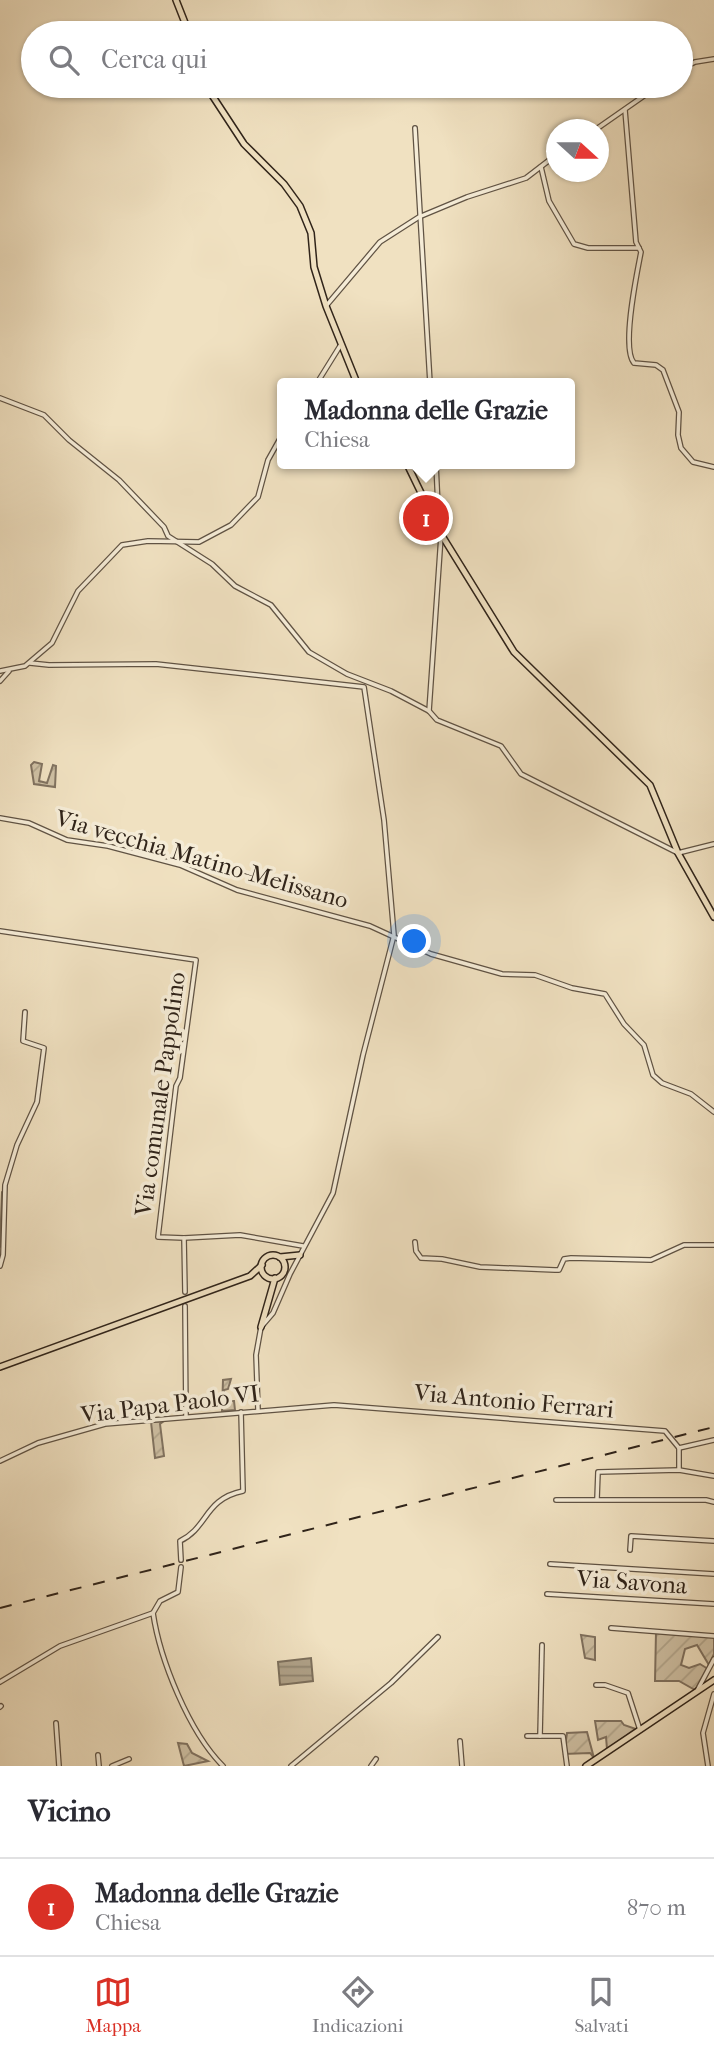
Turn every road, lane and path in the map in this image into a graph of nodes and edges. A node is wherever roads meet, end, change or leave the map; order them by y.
1 (176, 0) edge
2 (184, 21) edge
3 (714, 59) edge
4 (693, 63) edge
5 (214, 98) edge
6 (642, 98) edge
7 (625, 110) junction
8 (609, 121) edge
9 (415, 128) dead end
10 (546, 163) edge
11 (541, 167) junction
12 (419, 216) junction
13 (639, 248) junction
14 (326, 306) junction
15 (340, 346) junction
16 (320, 378) edge
17 (355, 378) edge
18 (430, 378) edge
19 (0, 398) edge
20 (277, 444) edge
21 (714, 467) edge
22 (410, 469) edge
23 (436, 469) edge
24 (434, 518) junction
25 (441, 534) junction
26 (176, 542) junction
27 (30, 663) junction
28 (0, 671) edge
29 (9, 671) junction
30 (0, 681) edge
31 (429, 711) junction
32 (0, 818) edge
33 (714, 844) edge
34 (678, 853) junction
35 (714, 918) edge
36 (0, 931) edge
37 (394, 935) junction
38 (25, 1012) dead end
39 (714, 1112) edge
40 (5, 1185) junction
41 (0, 1187) edge
42 (184, 1238) junction
43 (415, 1242) dead end
44 (714, 1245) edge
45 (304, 1246) junction
46 (292, 1255) junction
47 (300, 1255) junction
48 (280, 1257) junction
49 (284, 1264) junction
50 (262, 1265) junction
51 (0, 1266) edge
52 (266, 1275) junction
53 (250, 1276) junction
54 (275, 1278) junction
55 (270, 1291) junction
56 (185, 1292) dead end
57 (185, 1306) dead end
58 (261, 1327) junction
59 (0, 1367) edge
60 (350, 1406) joint
61 (258, 1410) junction
62 (241, 1412) junction
63 (186, 1416) junction
64 (714, 1440) edge
65 (678, 1448) junction
66 (0, 1461) edge
67 (679, 1470) junction
68 (714, 1476) edge
69 (597, 1499) junction
70 (556, 1500) dead end
71 (714, 1502) edge
72 (714, 1541) edge
73 (630, 1550) dead end
74 (181, 1560) dead end
75 (550, 1564) dead end
76 (181, 1567) dead end
77 (714, 1574) edge
78 (547, 1594) dead end
79 (714, 1604) edge
80 (153, 1613) junction
81 (611, 1628) dead end
82 (714, 1636) edge
83 (438, 1637) dead end
84 (542, 1645) dead end
85 (714, 1659) edge
86 (707, 1672) junction
87 (714, 1680) edge
88 (0, 1682) edge
89 (705, 1682) junction
90 (596, 1685) dead end
91 (714, 1695) edge
92 (56, 1723) dead end
93 (706, 1723) junction
94 (714, 1726) edge
95 (639, 1730) junction
96 (527, 1736) dead end
97 (540, 1736) junction
98 (460, 1741) dead end
99 (98, 1755) dead end
100 (129, 1759) dead end
101 (376, 1759) dead end
102 (120, 1765) edge
103 (59, 1766) edge
104 (99, 1766) edge
105 (112, 1766) edge
106 (223, 1766) edge
107 (291, 1766) edge
108 (371, 1766) edge
109 (462, 1766) edge
110 (567, 1766) edge
111 (586, 1766) edge
112 (708, 1766) edge

1 - 2 main road
3 - 4 street
5 - 14 main road
6 - 7 street
7 - 8 street
7 - 13 street
9 - 12 street
10 - 11 street
11 - 12 street
11 - 13 street
12 - 14 street
12 - 18 street
13 - 21 street
14 - 15 main road
15 - 16 street
15 - 17 main road
19 - 26 street
20 - 26 street
22 - 24 main road
23 - 24 street
24 - 25 main road
25 - 31 street
25 - 34 main road
26 - 27 street
26 - 31 street
27 - 29 street
27 - 37 street
28 - 29 street
29 - 30 street
31 - 34 street
32 - 37 street, Via vecchia Matino-Melissano
33 - 34 street
34 - 35 main road
36 - 42 street, Via comunale Pappolino
37 - 39 street
37 - 45 street
38 - 40 street
40 - 41 street
40 - 51 street
42 - 45 street
42 - 56 street, Via comunale Pappolino
43 - 44 street
45 - 47 street
46 - 47 main road
46 - 48 main road
46 - 49 main road
47 - 58 street
48 - 49 main road
48 - 50 main road
49 - 54 main road
50 - 52 main road
50 - 53 main road
52 - 53 main road
52 - 54 main road
52 - 55 main road
53 - 59 main road
54 - 55 main road
55 - 58 main road
57 - 63 street
58 - 61 street
60 - 61 street, Via Papa Paolo VI
60 - 65 street, Via Antonio Ferrari
61 - 62 street, Via Papa Paolo VI
62 - 63 street, Via Papa Paolo VI
62 - 74 street
63 - 66 street, Via Papa Paolo VI
64 - 65 street
65 - 67 street
67 - 68 street
67 - 69 street
69 - 70 street
69 - 71 street
72 - 73 street
75 - 77 street
76 - 80 street
78 - 79 street, Via Savona
80 - 88 street
80 - 106 street
81 - 82 street
83 - 107 street
84 - 97 street
85 - 86 street
86 - 87 street
86 - 89 street
87 - 89 main road
89 - 95 main road
90 - 95 street
91 - 93 street
92 - 103 street
93 - 94 street
93 - 112 street
95 - 111 main road
96 - 97 street
97 - 110 street
98 - 109 street
99 - 104 street
100 - 102 street
101 - 108 street
102 - 105 street

